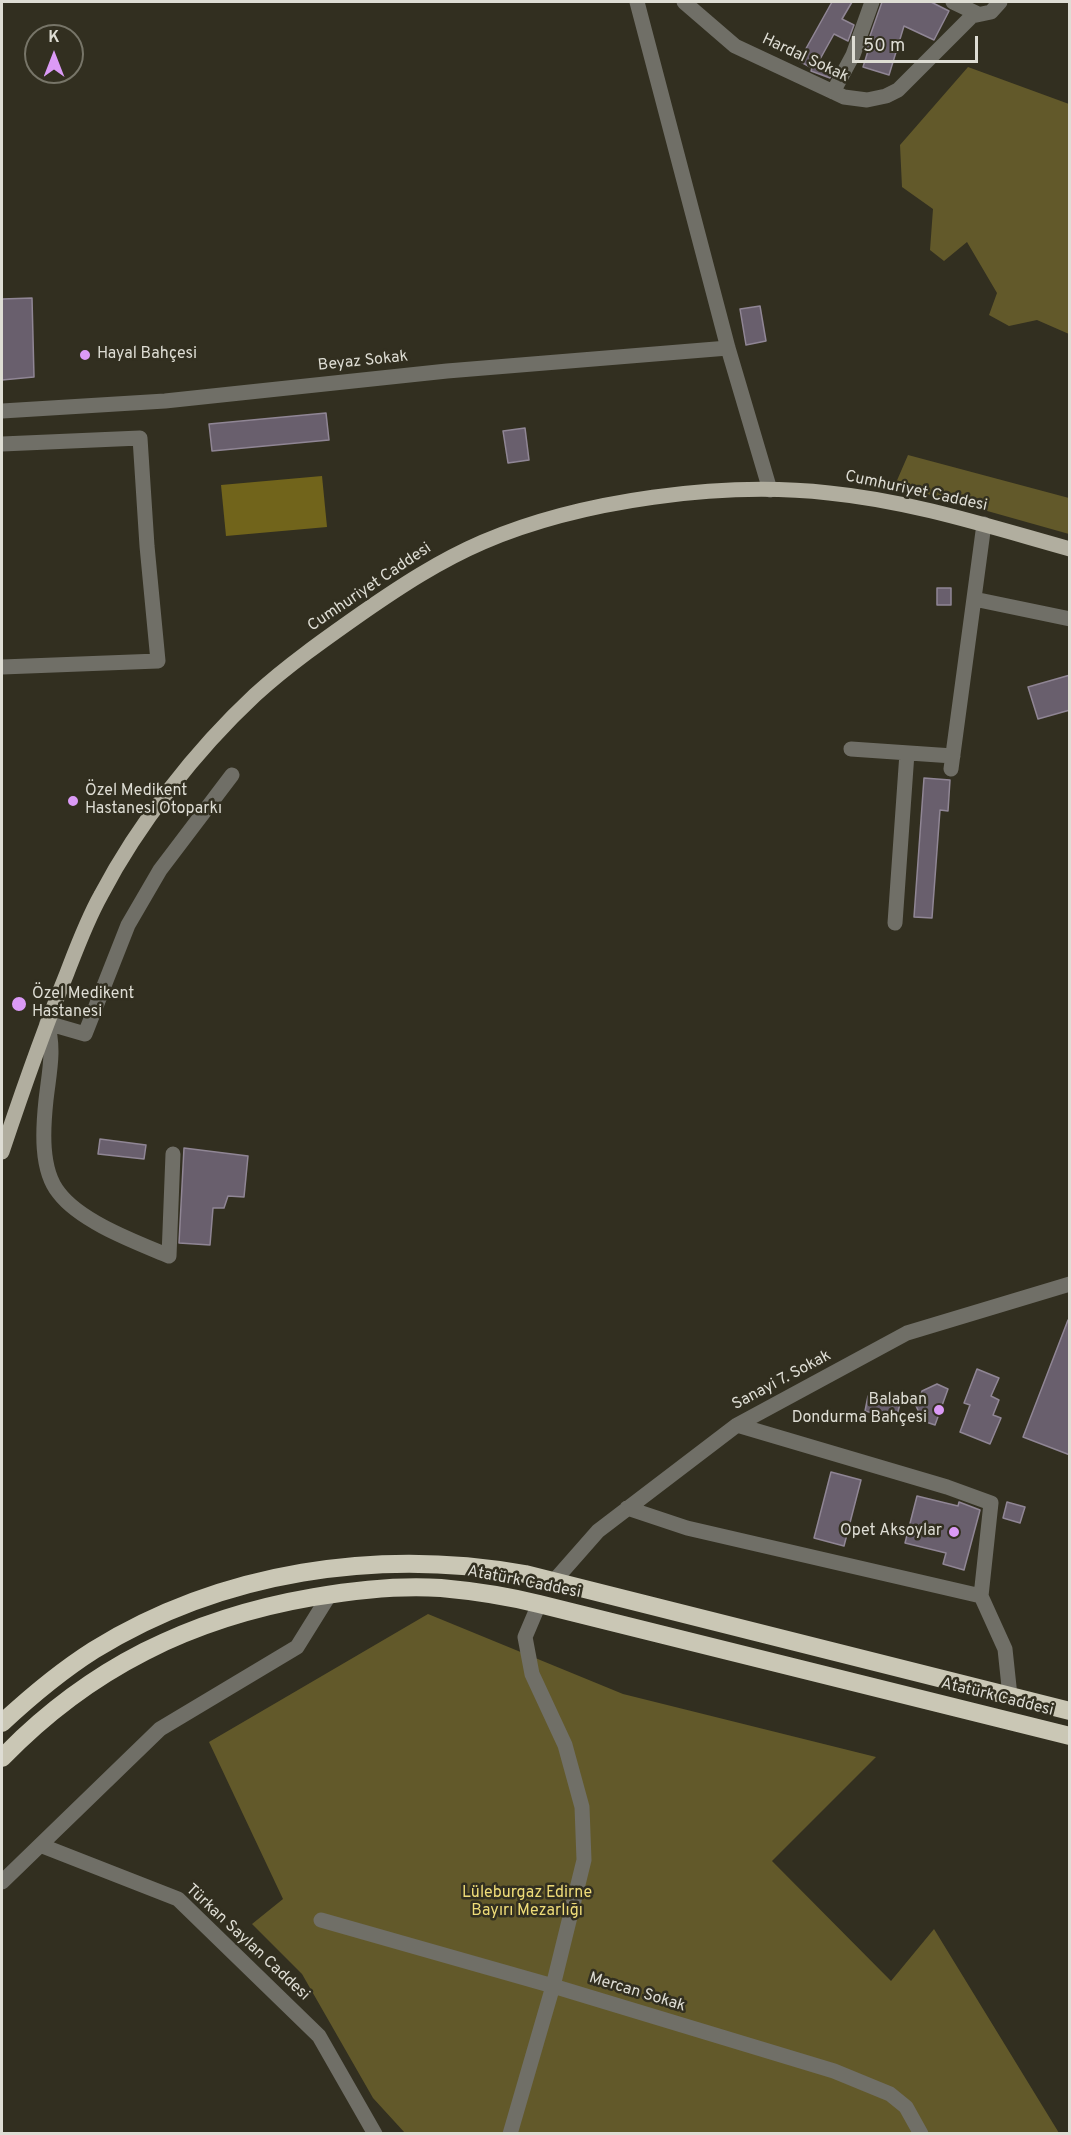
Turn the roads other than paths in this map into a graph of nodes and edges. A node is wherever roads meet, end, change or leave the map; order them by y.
1 (637, 2) edge
2 (684, 2) edge
3 (872, 2) edge
4 (953, 2) edge
5 (1000, 2) edge
6 (978, 14) junction
7 (833, 92) junction
8 (728, 348) junction
9 (2, 411) edge
10 (2, 444) edge
11 (770, 490) junction
12 (984, 524) junction
13 (1070, 549) edge
14 (974, 599) junction
15 (1070, 619) edge
16 (2, 668) edge
17 (852, 748) dead end
18 (906, 753) junction
19 (232, 775) dead end
20 (895, 923) dead end
21 (47, 1023) junction
22 (2, 1152) edge
23 (173, 1154) dead end
24 (1070, 1284) edge
25 (737, 1425) junction
26 (627, 1508) junction
27 (554, 1581) junction
28 (330, 1594) junction
29 (981, 1596) junction
30 (539, 1604) junction
31 (1010, 1696) junction
32 (1070, 1711) edge
33 (2, 1723) edge
34 (1070, 1736) edge
35 (2, 1758) edge
36 (40, 1845) junction
37 (2, 1882) edge
38 (321, 1920) dead end
39 (553, 1986) junction
40 (375, 2133) edge
41 (510, 2133) edge
42 (921, 2133) edge

1 - 8 street
2 - 7 street, Hardal Sokak
3 - 7 street
4 - 6 street
5 - 6 street, Hardal Sokak
6 - 7 street, Hardal Sokak
8 - 9 street, Beyaz Sokak
8 - 11 street
10 - 16 street
11 - 12 main road, Cumhuriyet Caddesi
11 - 21 main road, Cumhuriyet Caddesi
12 - 13 main road, Cumhuriyet Caddesi
12 - 14 street
14 - 15 street
14 - 18 street
17 - 18 street
18 - 20 street
19 - 21 street
21 - 22 main road, Cumhuriyet Caddesi
21 - 23 street
24 - 25 street, Sanayi 7. Sokak
25 - 26 street, Sanayi 7. Sokak
25 - 29 street
26 - 27 street, Sanayi 7. Sokak
26 - 29 street
27 - 31 highway, Atatürk Caddesi
27 - 33 highway, Atatürk Caddesi
28 - 30 highway, Atatürk Caddesi
28 - 35 highway, Atatürk Caddesi
28 - 36 street
29 - 31 street
30 - 34 highway, Atatürk Caddesi
30 - 39 street
31 - 32 highway, Atatürk Caddesi
36 - 37 street
36 - 40 street, Türkan Saylan Caddesi
38 - 39 street, Mercan Sokak
39 - 41 street
39 - 42 street, Mercan Sokak

